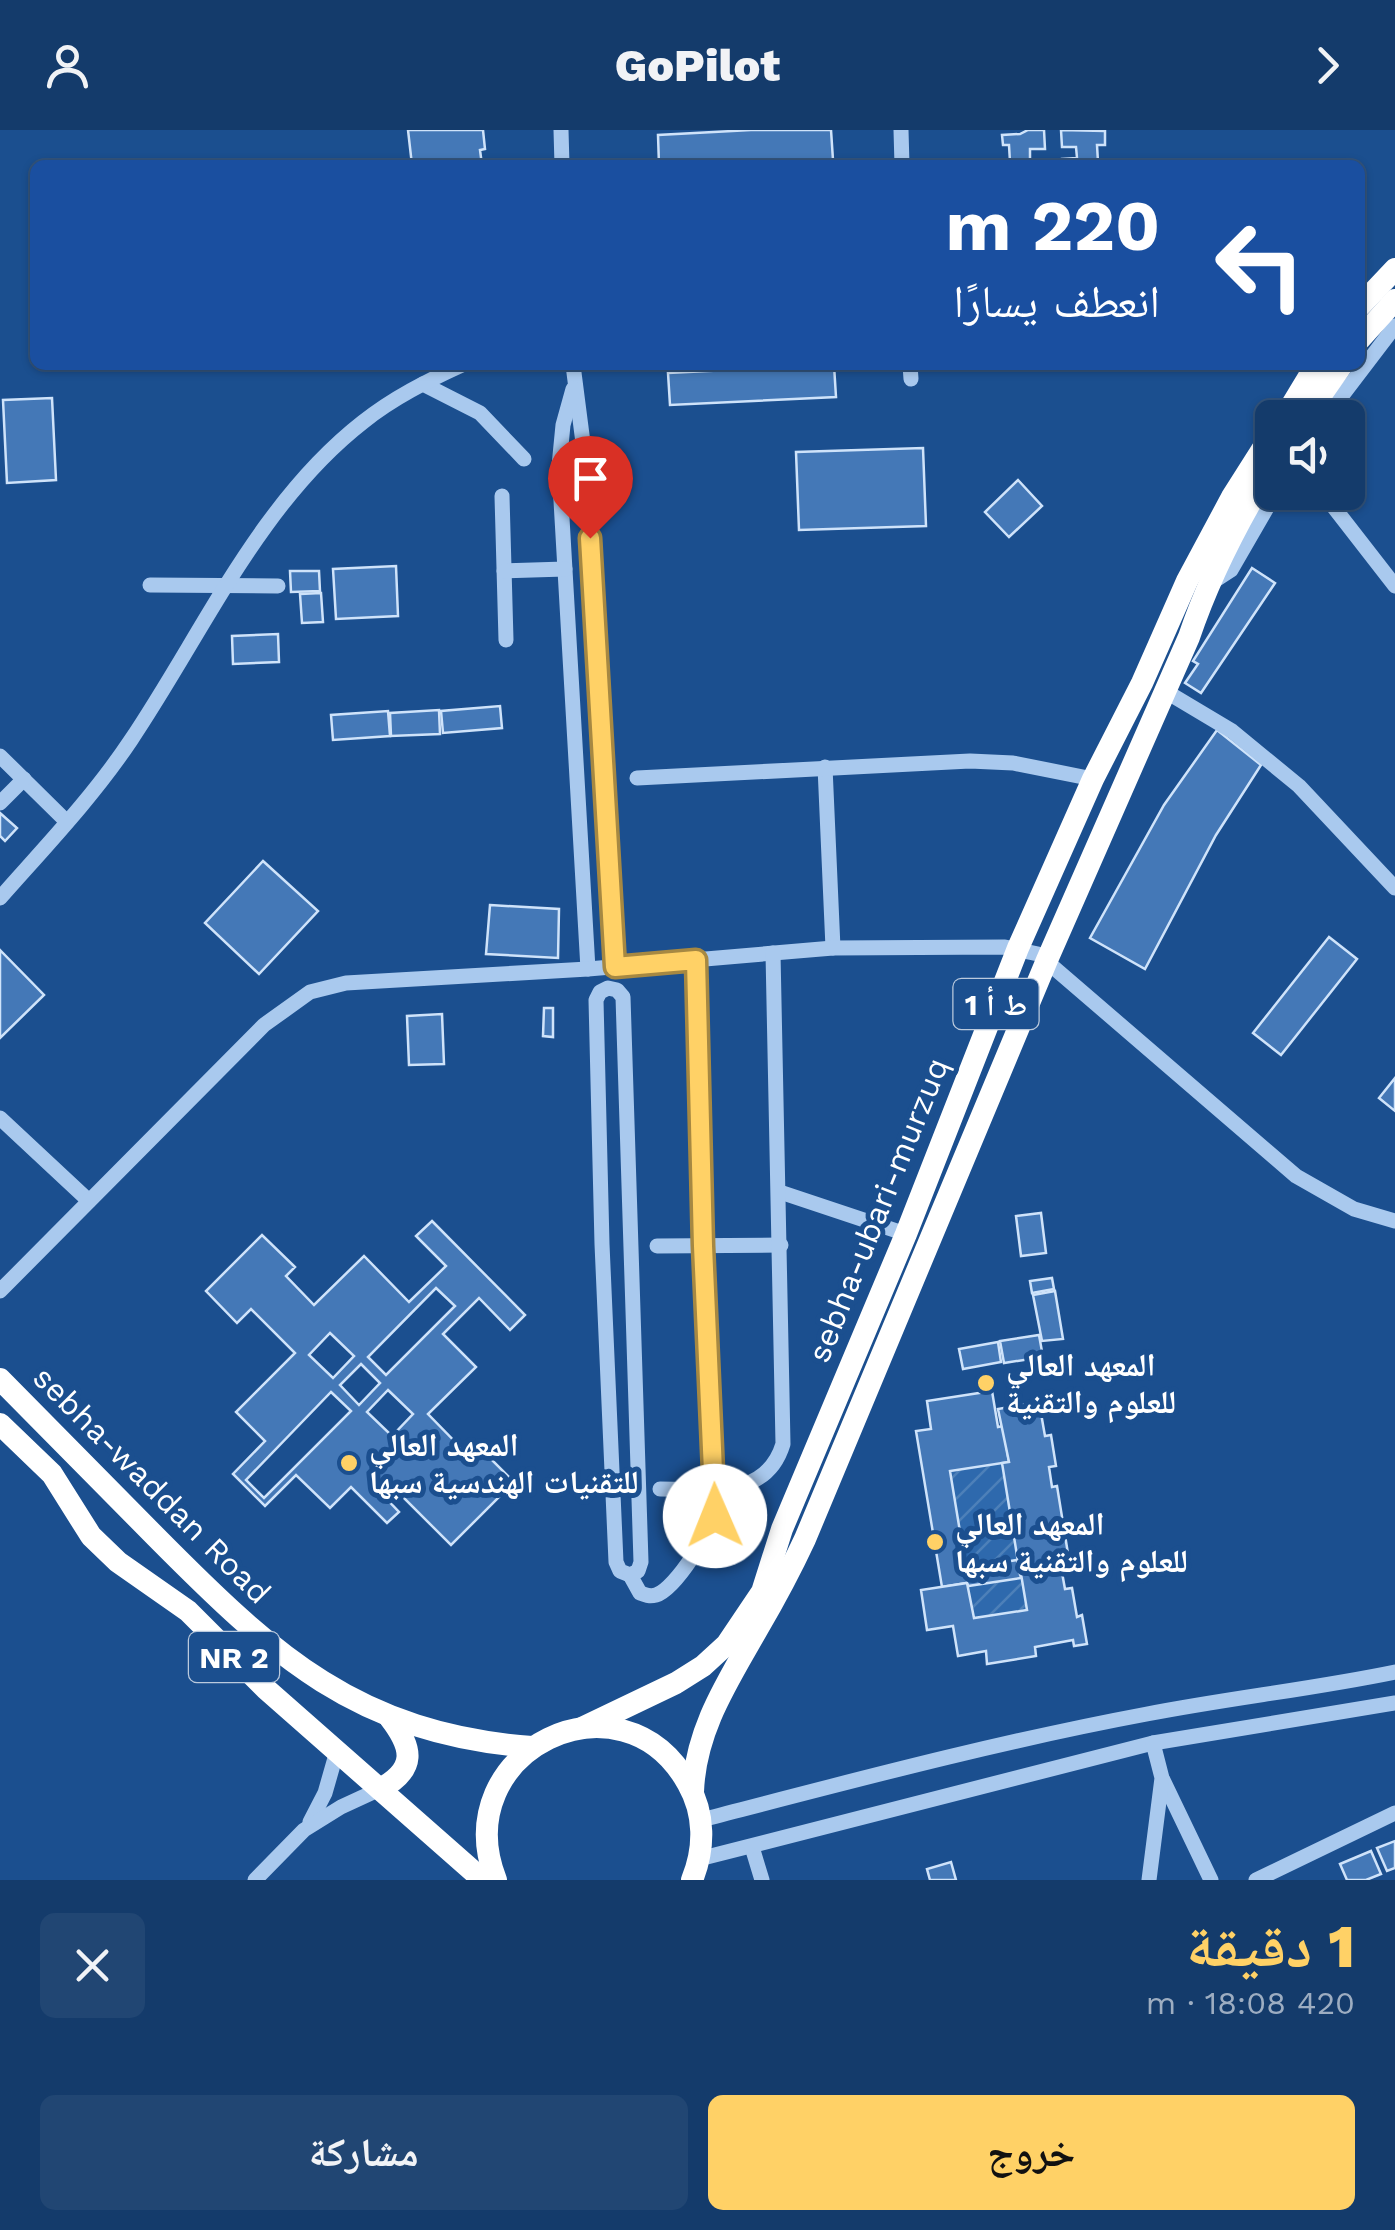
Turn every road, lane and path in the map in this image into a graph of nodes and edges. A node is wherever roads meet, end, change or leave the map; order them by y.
1 (560, 130) edge
2 (901, 130) edge
3 (562, 160) edge
4 (902, 160) edge
5 (1395, 269) edge
6 (1395, 300) edge
7 (1365, 301) edge
8 (1395, 326) edge
9 (1365, 333) edge
10 (1365, 365) edge
11 (451, 370) edge
12 (573, 370) edge
13 (1313, 370) edge
14 (1339, 370) edge
15 (1362, 370) edge
16 (422, 384) junction
17 (574, 385) junction
18 (1295, 400) edge
19 (1318, 400) edge
20 (1339, 400) edge
21 (524, 459) dead end
22 (1255, 461) edge
23 (1255, 494) edge
24 (502, 496) dead end
25 (1266, 510) edge
26 (1336, 510) edge
27 (590, 538) junction
28 (563, 539) junction
29 (565, 569) junction
30 (504, 571) junction
31 (228, 584) junction
32 (1207, 584) junction
33 (150, 585) dead end
34 (278, 586) dead end
35 (1395, 586) edge
36 (506, 640) dead end
37 (572, 682) junction
38 (597, 682) junction
39 (1166, 691) junction
40 (0, 756) edge
41 (825, 767) junction
42 (638, 778) dead end
43 (24, 779) junction
44 (1093, 779) junction
45 (0, 802) edge
46 (67, 822) junction
47 (1395, 888) edge
48 (1, 895) edge
49 (833, 948) junction
50 (1018, 948) junction
51 (773, 953) junction
52 (696, 960) junction
53 (1047, 960) junction
54 (615, 967) junction
55 (588, 969) junction
56 (0, 1118) edge
57 (780, 1192) junction
58 (90, 1201) junction
59 (1395, 1222) edge
60 (906, 1234) junction
61 (602, 1244) junction
62 (632, 1244) junction
63 (781, 1245) junction
64 (656, 1246) dead end
65 (703, 1246) junction
66 (0, 1291) edge
67 (0, 1379) edge
68 (0, 1424) edge
69 (716, 1489) junction
70 (660, 1490) dead end
71 (630, 1575) junction
72 (768, 1596) junction
73 (1395, 1672) edge
74 (1395, 1703) edge
75 (390, 1718) junction
76 (582, 1728) junction
77 (1050, 1734) junction
78 (1153, 1743) junction
79 (532, 1747) junction
80 (337, 1752) junction
81 (1058, 1765) junction
82 (1162, 1778) junction
83 (380, 1790) junction
84 (693, 1792) junction
85 (1395, 1813) edge
86 (701, 1820) junction
87 (304, 1830) junction
88 (752, 1847) junction
89 (696, 1870) edge
90 (255, 1880) edge
91 (483, 1880) edge
92 (496, 1880) edge
93 (762, 1880) edge
94 (1148, 1880) edge
95 (1211, 1880) edge
96 (1256, 1880) edge

1 - 3 street
2 - 4 street
5 - 7 highway
6 - 9 highway
8 - 10 street
11 - 16 street
12 - 17 street
13 - 18 highway
14 - 19 highway
15 - 20 street
16 - 21 street
16 - 31 street
17 - 27 street
17 - 28 street
22 - 44 highway, sebha-ubari-murzuq / ط أ 1
23 - 32 highway, sebha-ubari-murzuq / ط أ 1
24 - 30 street
25 - 32 street
26 - 35 street
27 - 28 street
27 - 38 street
28 - 29 street
29 - 30 street
29 - 37 street
30 - 36 street
31 - 33 street
31 - 34 street
31 - 46 street
32 - 39 highway, sebha-ubari-murzuq / ط أ 1
37 - 38 street
37 - 55 street
38 - 54 street
39 - 47 street
39 - 53 highway, sebha-ubari-murzuq / ط أ 1
40 - 43 street
41 - 42 street
41 - 44 street
41 - 49 street
43 - 45 street
43 - 46 street
44 - 50 highway, sebha-ubari-murzuq / ط أ 1
46 - 48 street
49 - 50 street
49 - 51 street
50 - 53 street
50 - 60 highway, sebha-ubari-murzuq / ط أ 1
51 - 52 street
51 - 57 street
52 - 54 street
52 - 65 street
53 - 59 street
53 - 72 highway, sebha-ubari-murzuq / ط أ 1
54 - 55 street
55 - 58 street
56 - 58 street
57 - 60 street
57 - 63 street
58 - 66 street
60 - 72 highway, sebha-ubari-murzuq / ط أ 1
61 - 62 street
61 - 62 street
61 - 71 street
62 - 71 street
63 - 65 street
63 - 69 street
64 - 65 street
65 - 69 street
67 - 75 highway, sebha-waddan Road / NR 2
68 - 80 highway, NR 2
69 - 70 street
69 - 71 street
72 - 76 highway, sebha-ubari-murzuq / ط أ 1
72 - 84 highway, sebha-ubari-murzuq / ط أ 1
73 - 77 street
74 - 78 street
75 - 79 highway, sebha-waddan Road / NR 2
75 - 83 highway
76 - 79 highway, sebha-ubari-murzuq
76 - 84 highway
77 - 81 street
77 - 86 street
78 - 81 street
78 - 82 street
79 - 92 highway
80 - 83 highway, NR 2
80 - 87 street
81 - 88 street
82 - 94 street
82 - 95 street
83 - 87 street
83 - 91 highway, NR 2
84 - 86 highway
85 - 96 street
86 - 89 highway
87 - 90 street
88 - 89 street
88 - 93 street

